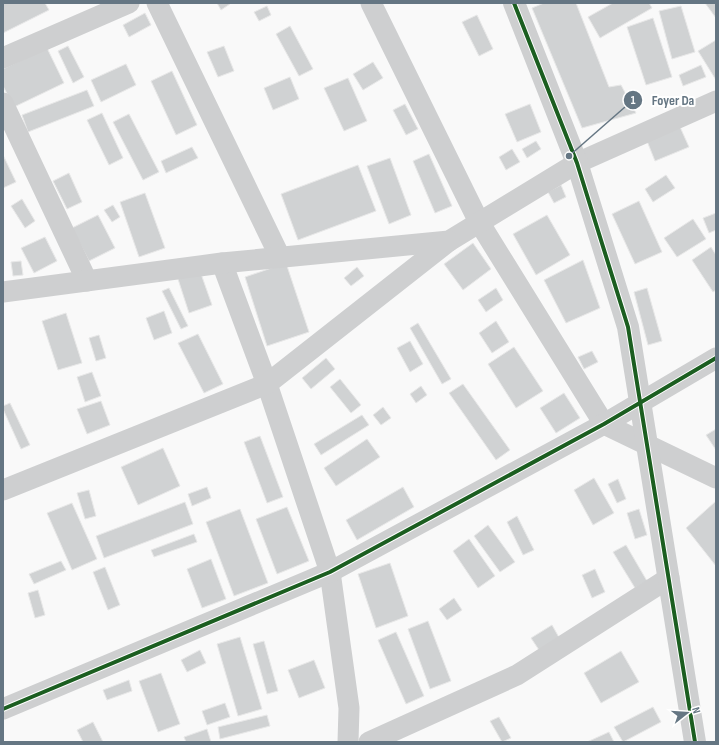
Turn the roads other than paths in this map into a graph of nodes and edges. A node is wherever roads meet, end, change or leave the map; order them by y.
1 (129, 3) edge
2 (157, 3) edge
3 (371, 3) edge
4 (514, 3) edge
5 (3, 58) edge
6 (716, 101) edge
7 (3, 102) edge
8 (577, 163) junction
9 (479, 222) junction
10 (449, 241) junction
11 (280, 257) junction
12 (222, 263) junction
13 (87, 281) junction
14 (3, 292) edge
15 (716, 358) edge
16 (267, 384) junction
17 (640, 403) junction
18 (604, 424) junction
19 (647, 445) junction
20 (716, 478) edge
21 (3, 490) edge
22 (330, 572) junction
23 (669, 578) junction
24 (3, 710) edge
25 (348, 742) edge
26 (369, 742) edge
27 (695, 742) edge

1 - 5 street
2 - 11 street
3 - 9 street
4 - 8 street
6 - 8 street
7 - 13 street
8 - 9 street
8 - 17 street
9 - 10 street
9 - 18 street
10 - 11 street
10 - 16 street
11 - 12 street
12 - 13 street
12 - 16 street
13 - 14 street
15 - 17 street
16 - 21 street
16 - 22 street
17 - 18 street
17 - 19 street
18 - 19 street
18 - 22 street
19 - 20 street
19 - 23 street
22 - 24 street
22 - 25 street
23 - 26 street
23 - 27 street

